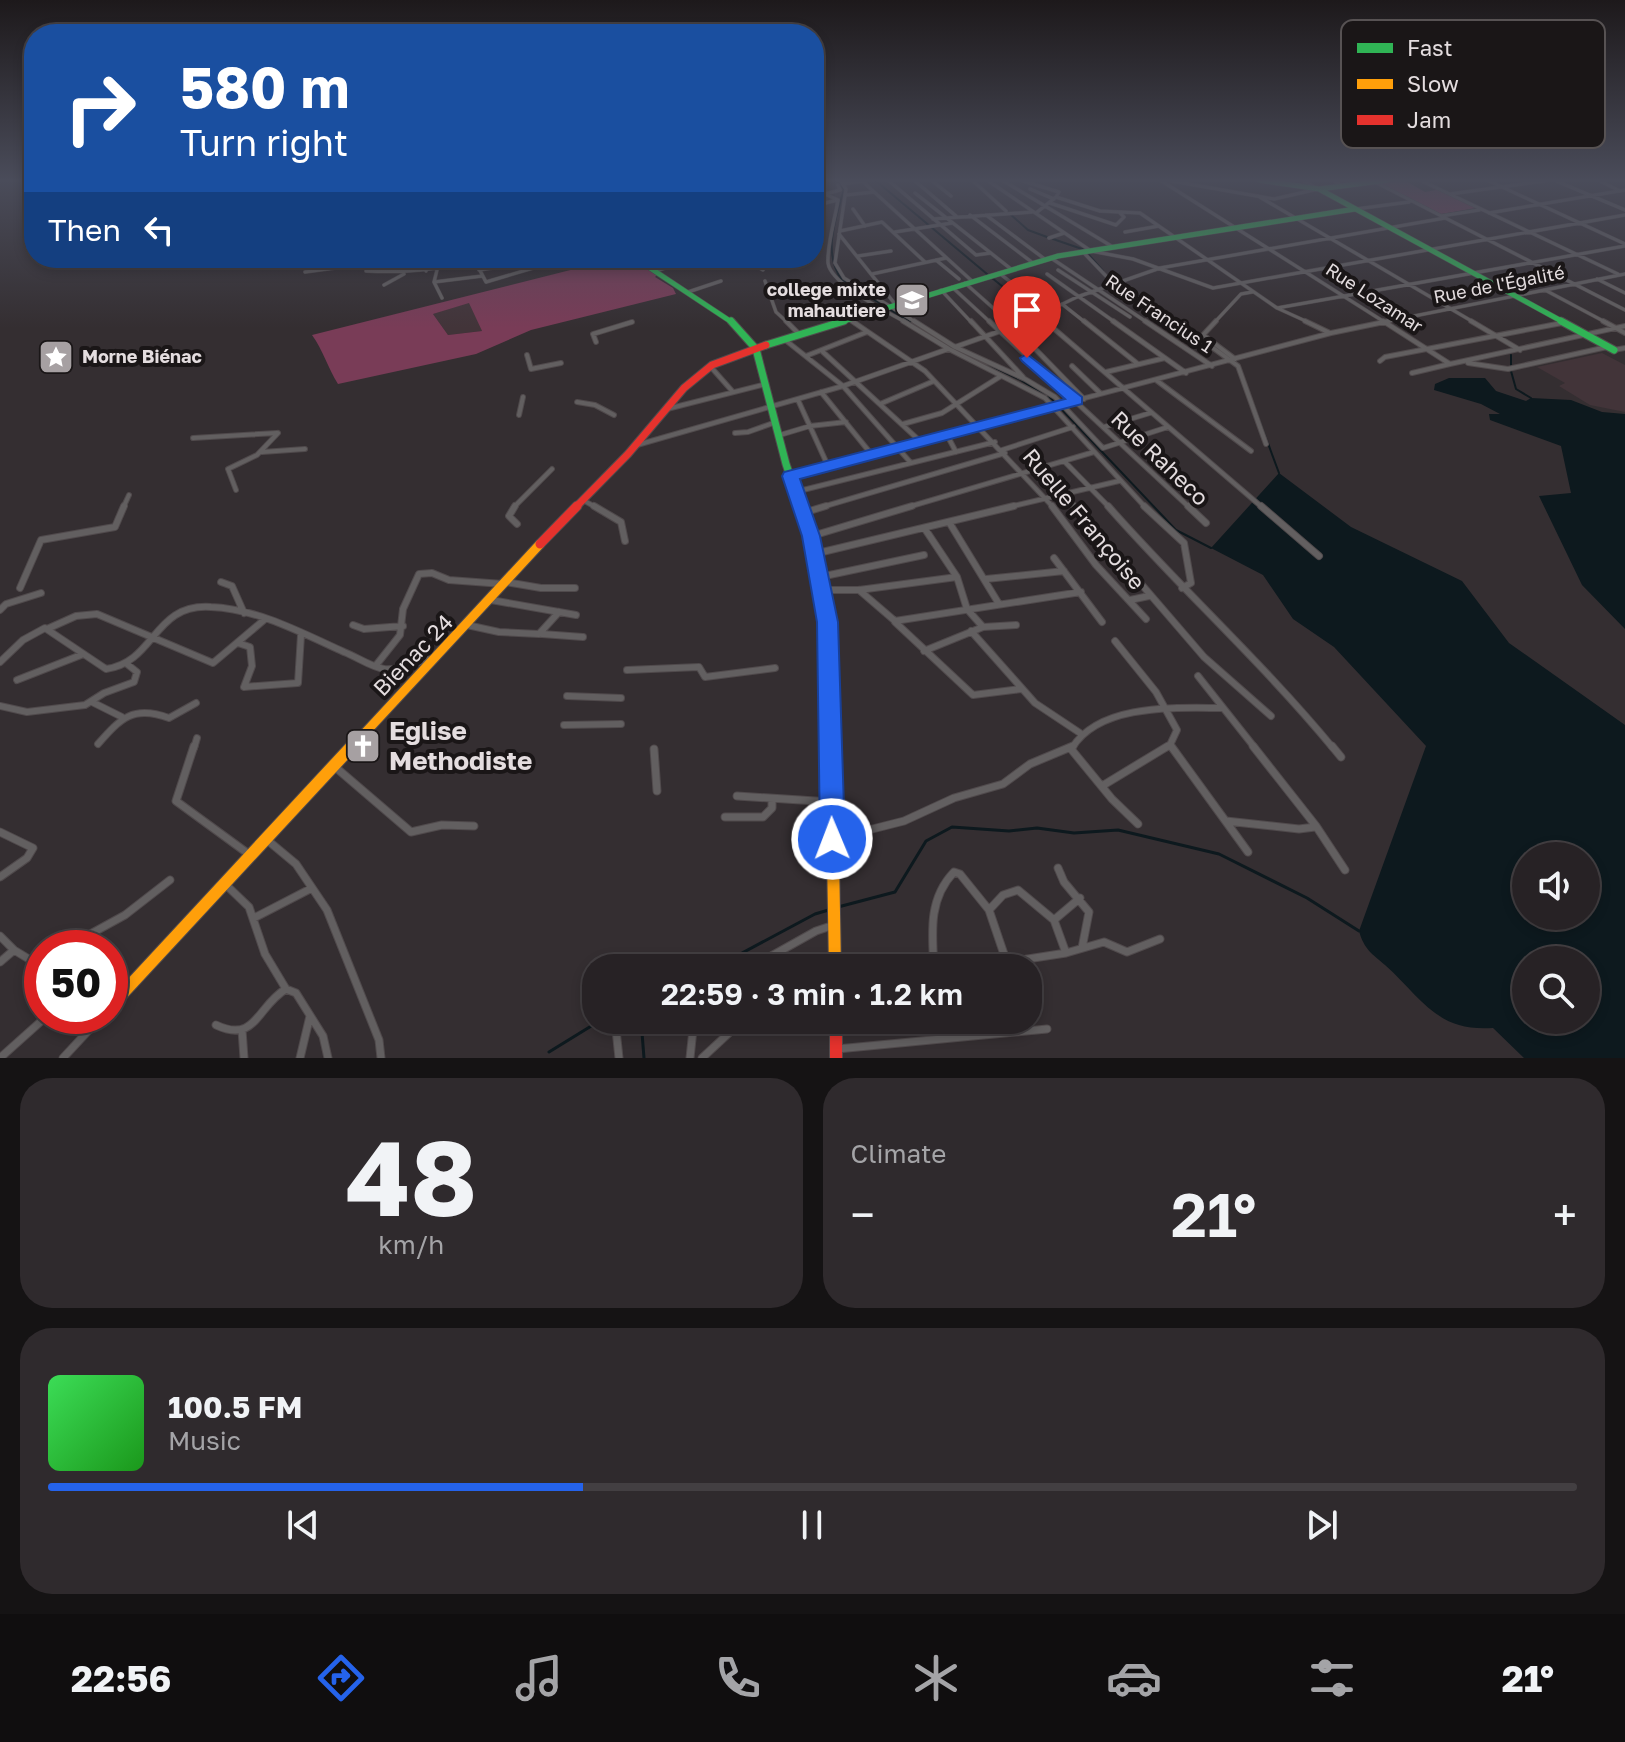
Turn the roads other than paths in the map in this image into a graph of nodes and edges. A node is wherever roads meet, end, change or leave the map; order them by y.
1 (834, 229) edge
2 (841, 229) edge
3 (853, 229) edge
4 (891, 229) edge
5 (912, 229) edge
6 (915, 229) edge
7 (945, 229) edge
8 (961, 229) edge
9 (989, 229) edge
10 (1006, 229) edge
11 (1060, 229) edge
12 (1084, 229) edge
13 (1123, 229) edge
14 (1142, 229) edge
15 (1165, 229) edge
16 (1235, 229) edge
17 (1238, 229) edge
18 (1314, 229) edge
19 (1382, 229) edge
20 (1392, 229) edge
21 (1467, 229) edge
22 (1523, 229) edge
23 (1551, 229) edge
24 (1592, 229) edge
25 (894, 232) junction
26 (840, 233) junction
27 (1065, 233) junction
28 (1531, 233) junction
29 (1050, 237) dead end
30 (1177, 238) junction
31 (1329, 238) junction
32 (973, 239) junction
33 (1487, 240) junction
34 (960, 241) junction
35 (1625, 245) edge
36 (1114, 247) junction
37 (1269, 248) junction
38 (1428, 250) junction
39 (891, 251) dead end
40 (1087, 251) junction
41 (991, 253) junction
42 (1576, 255) junction
43 (858, 256) junction
44 (946, 258) junction
45 (1048, 259) junction
46 (936, 260) junction
47 (1209, 260) junction
48 (1367, 260) junction
49 (925, 262) junction
50 (1033, 263) junction
51 (1534, 263) junction
52 (1065, 267) junction
53 (335, 268) edge
54 (425, 268) edge
55 (443, 268) edge
56 (488, 268) edge
57 (536, 268) edge
58 (651, 268) edge
59 (665, 268) edge
60 (760, 268) edge
61 (1160, 268) junction
62 (1011, 269) junction
63 (437, 270) junction
64 (479, 270) joint
65 (763, 270) dead end
66 (1058, 270) junction
67 (366, 271) dead end
68 (426, 271) junction
69 (656, 271) junction
70 (1306, 271) junction
71 (305, 272) dead end
72 (1469, 272) junction
73 (405, 273) junction
74 (872, 274) junction
75 (992, 275) junction
76 (482, 276) junction
77 (1623, 276) edge
78 (1597, 279) junction
79 (721, 281) dead end
80 (765, 281) dead end
81 (434, 282) junction
82 (962, 282) junction
83 (1242, 283) junction
84 (1406, 283) junction
85 (1118, 284) junction
86 (1574, 284) junction
87 (384, 285) dead end
88 (1543, 289) junction
89 (941, 290) junction
90 (1099, 290) junction
91 (688, 292) junction
92 (1091, 292) junction
93 (1253, 292) junction
94 (1625, 293) edge
95 (1344, 295) junction
96 (1512, 296) junction
97 (1077, 297) junction
98 (442, 298) dead end
99 (1062, 304) junction
100 (888, 307) junction
101 (1277, 308) junction
102 (1449, 308) junction
103 (1625, 310) edge
104 (1048, 311) junction
105 (1040, 317) junction
106 (1130, 317) dead end
107 (849, 319) junction
108 (632, 322) dead end
109 (1385, 322) junction
110 (1562, 323) junction
111 (1625, 326) edge
112 (1014, 327) junction
113 (1616, 328) junction
114 (1000, 331) junction
115 (867, 332) junction
116 (798, 333) junction
117 (1331, 333) junction
118 (1625, 333) edge
119 (1584, 335) junction
120 (1495, 336) junction
121 (984, 337) junction
122 (784, 339) junction
123 (596, 342) dead end
124 (952, 348) junction
125 (756, 349) junction
126 (1613, 349) junction
127 (1428, 350) junction
128 (1520, 350) junction
129 (1625, 351) edge
130 (823, 352) junction
131 (527, 355) dead end
132 (805, 357) junction
133 (1165, 358) junction
134 (1233, 360) junction
135 (1380, 361) dead end
136 (912, 362) junction
137 (1464, 362) junction
138 (561, 363) dead end
139 (1138, 364) junction
140 (1451, 364) junction
141 (710, 366) junction
142 (1072, 366) dead end
143 (1212, 366) junction
144 (1105, 372) junction
145 (1186, 373) junction
146 (1412, 373) dead end
147 (1002, 376) junction
148 (1025, 379) junction
149 (1156, 380) junction
150 (856, 381) junction
151 (934, 381) junction
152 (766, 384) junction
153 (843, 386) junction
154 (1124, 388) junction
155 (733, 392) junction
156 (821, 392) junction
157 (1101, 394) junction
158 (523, 397) dead end
159 (1084, 399) junction
160 (798, 400) junction
161 (1076, 401) junction
162 (577, 402) dead end
163 (958, 403) junction
164 (880, 404) junction
165 (1063, 404) junction
166 (1054, 406) junction
167 (772, 407) junction
168 (667, 409) junction
169 (1151, 413) junction
170 (519, 415) dead end
171 (614, 415) dead end
172 (776, 422) junction
173 (846, 422) junction
174 (902, 425) junction
175 (978, 425) junction
176 (810, 426) junction
177 (1073, 427) junction
178 (1104, 427) junction
179 (1168, 427) junction
180 (735, 433) dead end
181 (780, 435) junction
182 (947, 435) junction
183 (193, 438) dead end
184 (995, 442) junction
185 (921, 443) junction
186 (1122, 443) junction
187 (1266, 444) dead end
188 (636, 445) junction
189 (900, 448) junction
190 (305, 449) dead end
191 (1004, 451) junction
192 (1251, 451) dead end
193 (261, 452) junction
194 (956, 452) junction
195 (1094, 452) junction
196 (872, 455) junction
197 (1064, 461) junction
198 (911, 463) junction
199 (828, 466) junction
200 (1043, 467) junction
201 (552, 469) dead end
202 (1021, 473) junction
203 (790, 476) junction
204 (1120, 481) junction
205 (1091, 487) junction
206 (236, 490) dead end
207 (794, 492) junction
208 (1065, 493) junction
209 (129, 495) dead end
210 (1046, 498) junction
211 (583, 500) junction
212 (803, 513) junction
213 (949, 522) junction
214 (1206, 523) dead end
215 (517, 524) dead end
216 (925, 529) junction
217 (811, 536) junction
218 (625, 541) dead end
219 (814, 554) junction
220 (924, 555) dead end
221 (1319, 556) dead end
222 (1054, 558) dead end
223 (1064, 571) junction
224 (820, 577) junction
225 (957, 577) junction
226 (986, 579) junction
227 (221, 582) dead end
228 (505, 583) junction
229 (20, 588) dead end
230 (575, 588) dead end
231 (1182, 588) junction
232 (823, 590) junction
233 (859, 590) junction
234 (1081, 592) junction
235 (41, 593) dead end
236 (1149, 596) junction
237 (491, 600) junction
238 (1129, 600) junction
239 (3, 602) edge
240 (999, 604) junction
241 (967, 609) junction
242 (0, 610) edge
243 (559, 612) junction
244 (244, 613) junction
245 (576, 615) dead end
246 (1146, 619) dead end
247 (265, 620) junction
248 (895, 621) junction
249 (1102, 622) dead end
250 (353, 625) dead end
251 (467, 625) junction
252 (1016, 625) dead end
253 (403, 626) junction
254 (983, 627) junction
255 (47, 629) junction
256 (971, 631) junction
257 (541, 633) junction
258 (301, 635) junction
259 (583, 637) dead end
260 (151, 638) junction
261 (1115, 641) dead end
262 (238, 642) junction
263 (924, 651) junction
264 (82, 655) junction
265 (432, 659) junction
266 (0, 662) edge
267 (126, 663) junction
268 (377, 664) junction
269 (775, 668) dead end
270 (627, 670) dead end
271 (1198, 676) dead end
272 (17, 680) dead end
273 (1021, 689) junction
274 (567, 696) dead end
275 (621, 698) dead end
276 (92, 702) junction
277 (196, 703) dead end
278 (0, 706) edge
279 (1166, 708) junction
280 (1223, 708) junction
281 (1271, 716) dead end
282 (122, 717) junction
283 (621, 724) dead end
284 (564, 725) dead end
285 (1080, 733) junction
286 (197, 738) dead end
287 (98, 744) dead end
288 (1170, 745) junction
289 (654, 749) dead end
290 (1071, 749) junction
291 (1341, 757) dead end
292 (333, 765) junction
293 (1102, 786) junction
294 (657, 791) dead end
295 (737, 796) dead end
296 (772, 799) junction
297 (832, 802) junction
298 (725, 817) dead end
299 (1226, 821) junction
300 (1138, 824) dead end
301 (474, 826) dead end
302 (1316, 826) junction
303 (0, 832) edge
304 (265, 838) junction
305 (832, 839) junction
306 (1248, 852) dead end
307 (250, 855) junction
308 (1058, 868) dead end
309 (1345, 870) dead end
310 (0, 877) edge
311 (170, 880) dead end
312 (224, 883) junction
313 (312, 888) junction
314 (1080, 898) junction
315 (989, 910) junction
316 (254, 918) junction
317 (1054, 920) junction
318 (834, 922) junction
319 (98, 930) edge
320 (0, 936) edge
321 (1160, 939) dead end
322 (1082, 948) junction
323 (14, 950) junction
324 (1066, 953) junction
325 (775, 954) edge
326 (835, 954) edge
327 (933, 954) edge
328 (1004, 954) edge
329 (24, 956) edge
330 (1042, 957) edge
331 (0, 962) edge
332 (128, 987) edge
333 (286, 989) junction
334 (310, 1016) junction
335 (216, 1025) dead end
336 (1047, 1029) dead end
337 (242, 1030) junction
338 (27, 1034) edge
339 (85, 1034) edge
340 (616, 1034) edge
341 (693, 1034) edge
342 (728, 1034) edge
343 (836, 1054) edge
344 (0, 1058) edge
345 (63, 1058) edge
346 (244, 1058) edge
347 (300, 1058) edge
348 (328, 1058) edge
349 (381, 1058) edge
350 (619, 1058) edge
351 (690, 1058) edge
352 (702, 1058) edge

1 - 100 street
2 - 26 street
3 - 26 street
4 - 25 street
5 - 25 street
6 - 44 street
7 - 34 street
8 - 32 street
9 - 50 street
10 - 45 street, Rue Francius 1
11 - 27 street
12 - 36 street
13 - 14 street
15 - 30 street
16 - 30 street, Bienac 24
17 - 37 street, Rue Lozamar
18 - 31 street
19 - 31 street
20 - 38 street
21 - 33 street
22 - 28 street
23 - 28 street
24 - 35 street
25 - 49 street
26 - 43 street
26 - 100 street
27 - 29 street
27 - 40 street
28 - 33 street
28 - 42 street
30 - 36 street, Bienac 24
30 - 47 street
31 - 37 street
31 - 48 street
32 - 34 street
32 - 41 street
33 - 38 street
33 - 51 street
34 - 41 street
35 - 42 street
36 - 40 street, Bienac 24
37 - 47 street
37 - 70 street, Rue Lozamar
38 - 48 street
38 - 72 street
39 - 43 street
40 - 45 street, Bienac 24
40 - 61 street
40 - 85 street
41 - 62 street
42 - 51 street
42 - 77 street
43 - 74 street
44 - 46 street
44 - 82 street
45 - 50 street, Bienac 24
45 - 52 street, Rue Francius 1
46 - 49 street
46 - 82 street
47 - 61 street
47 - 83 street
48 - 70 street
48 - 84 street
49 - 74 street
50 - 62 street, Bienac 24
51 - 72 street
51 - 86 street
52 - 66 street
52 - 90 street, Rue Francius 1
53 - 71 street
54 - 68 street
55 - 63 street
56 - 64 street
57 - 76 street
58 - 69 street
59 - 69 street
60 - 65 street
61 - 83 street
61 - 85 street
62 - 75 street, Bienac 24
63 - 68 street
63 - 81 street
64 - 76 street
66 - 92 street
66 - 97 street
67 - 73 street
68 - 73 street
69 - 91 street
70 - 83 street
70 - 95 street, Rue Lozamar
72 - 84 street
72 - 96 street
73 - 87 street
74 - 100 street
75 - 82 street, Bienac 24
75 - 104 street
76 - 81 street
77 - 78 street, Rue de l'Égalité
78 - 86 street, Rue de l'Égalité
78 - 94 street
79 - 91 street
80 - 116 street
81 - 98 street
82 - 89 street, Bienac 24
82 - 112 street
82 - 114 street, Rue Raheco
83 - 93 street
84 - 95 street
84 - 102 street
85 - 90 street
85 - 134 street
86 - 88 street, Rue de l'Égalité
86 - 103 street
88 - 96 street, Rue de l'Égalité
88 - 113 street
89 - 100 street, Bienac 24
89 - 121 street
90 - 92 street
90 - 143 street, Rue Francius 1
91 - 125 street
92 - 97 street
92 - 106 street
93 - 101 street
93 - 134 street
95 - 101 street
95 - 109 street, Rue Lozamar
96 - 102 street, Rue de l'Égalité
96 - 110 street
97 - 99 street
97 - 133 street
99 - 104 street
99 - 139 street
100 - 107 street, Bienac 24
100 - 124 street
101 - 117 street
102 - 109 street, Rue de l'Égalité
102 - 120 street
104 - 105 street
105 - 112 street
105 - 144 street
107 - 115 street, Ruelle Françoise
107 - 116 street, Bienac 24
108 - 123 street
109 - 117 street, Rue de l'Égalité
109 - 127 street, Rue Lozamar
110 - 119 street
110 - 120 street
111 - 113 street
112 - 114 street
112 - 159 street
113 - 118 street
113 - 119 street
114 - 121 street
114 - 161 street, Rue Raheco
115 - 130 street
115 - 136 street, Ruelle Françoise
116 - 122 street, Bienac 24
117 - 134 street, Rue de l'Égalité
119 - 126 street
119 - 128 street
120 - 127 street
120 - 128 street
121 - 124 street
121 - 148 street
122 - 125 street, Bienac 24
122 - 132 street
124 - 136 street
124 - 147 street
124 - 148 street
125 - 141 street, Bienac 24
125 - 152 street
126 - 129 street
126 - 137 street
127 - 135 street
127 - 140 street, Rue Lozamar
128 - 137 street
130 - 132 street
130 - 150 street
131 - 138 street
132 - 153 street
133 - 139 street
133 - 145 street
134 - 143 street, Rue de l'Égalité
134 - 187 street
136 - 150 street
136 - 151 street, Ruelle Françoise
137 - 140 street
139 - 144 street
140 - 146 street
141 - 155 street
141 - 168 street, Bienac 24
142 - 157 street
143 - 145 street, Rue de l'Égalité
144 - 154 street
145 - 149 street, Rue de l'Égalité
147 - 163 street
147 - 166 street
148 - 165 street
149 - 154 street, Rue de l'Égalité
149 - 192 street
150 - 153 street
150 - 164 street
151 - 163 street, Ruelle Françoise
151 - 164 street
152 - 155 street
152 - 167 street
153 - 156 street
153 - 189 street
154 - 157 street, Rue de l'Égalité
154 - 169 street
155 - 168 street
156 - 160 street
156 - 173 street
157 - 159 street, Rue de l'Égalité
158 - 170 street
159 - 161 street, Rue de l'Égalité
160 - 167 street
160 - 176 street
161 - 165 street, Rue de l'Égalité
161 - 178 street, Rue Raheco
162 - 171 street
163 - 174 street
163 - 175 street, Ruelle Françoise
164 - 174 street
165 - 166 street, Rue de l'Égalité
165 - 186 street
166 - 175 street, Rue de l'Égalité
166 - 177 street
167 - 172 street
167 - 188 street
168 - 188 street, Bienac 24
169 - 178 street
169 - 179 street
172 - 180 street
172 - 181 street
173 - 176 street
173 - 196 street
174 - 185 street
175 - 182 street, Rue de l'Égalité
175 - 184 street, Ruelle Françoise
176 - 181 street
176 - 199 street
177 - 191 street
177 - 195 street
178 - 186 street, Rue Raheco
179 - 186 street
179 - 221 street
181 - 203 street
182 - 185 street, Rue de l'Égalité
182 - 194 street
183 - 193 street
184 - 191 street, Ruelle Françoise
184 - 194 street
185 - 189 street, Rue de l'Égalité
186 - 214 street, Rue Raheco
188 - 211 street, Bienac 24
189 - 196 street, Rue de l'Égalité
189 - 198 street
190 - 193 street
191 - 202 street, Ruelle Françoise
191 - 212 street
193 - 206 street
194 - 198 street
195 - 197 street
195 - 204 street
196 - 199 street, Rue de l'Égalité
197 - 200 street
197 - 205 street
198 - 207 street
199 - 203 street, Rue de l'Égalité
200 - 202 street
200 - 208 street
201 - 215 street
202 - 210 street, Ruelle Françoise
202 - 217 street
203 - 207 street
204 - 205 street
204 - 231 street
205 - 208 street
205 - 231 street
207 - 212 street
208 - 210 street
208 - 236 street
209 - 229 street
210 - 213 street
210 - 238 street, Ruelle Françoise
211 - 218 street
211 - 228 street, Bienac 24
212 - 217 street
213 - 216 street
213 - 226 street
216 - 219 street
216 - 225 street
217 - 219 street
219 - 224 street
220 - 224 street
222 - 223 street
223 - 226 street
223 - 234 street
224 - 232 street
225 - 233 street
225 - 241 street
226 - 240 street
227 - 244 street
228 - 230 street
228 - 237 street, Bienac 24
228 - 253 street
231 - 291 street
232 - 233 street
232 - 297 street
233 - 248 street
234 - 240 street
234 - 249 street
235 - 239 street
236 - 238 street
236 - 281 street
237 - 243 street
237 - 251 street, Bienac 24
238 - 246 street, Ruelle Françoise
239 - 242 street
240 - 241 street
241 - 248 street
241 - 254 street
243 - 245 street
243 - 257 street
244 - 247 street
244 - 260 street
247 - 258 street
247 - 262 street
248 - 263 street
250 - 253 street
251 - 257 street
251 - 265 street, Bienac 24
252 - 254 street
253 - 268 street
254 - 256 street
255 - 260 street
255 - 264 street
255 - 266 street
256 - 263 street
256 - 273 street
257 - 259 street
258 - 262 street
258 - 268 street
260 - 262 street
260 - 267 street
261 - 279 street
263 - 273 street
264 - 267 street
264 - 272 street
265 - 268 street
265 - 292 street, Bienac 24
267 - 276 street
269 - 270 street
271 - 280 street
273 - 285 street
274 - 275 street
276 - 278 street
276 - 282 street
277 - 282 street
279 - 280 street
279 - 285 street
279 - 288 street
280 - 302 street
282 - 287 street
283 - 284 street
285 - 290 street
286 - 307 street
288 - 293 street
288 - 299 street
289 - 294 street
290 - 293 street
290 - 305 street
292 - 301 street
292 - 304 street, Bienac 24
293 - 300 street
295 - 296 street
296 - 297 street
296 - 298 street
297 - 305 street
299 - 302 street
299 - 306 street
302 - 309 street
303 - 310 street
304 - 307 street, Bienac 24
304 - 313 street
305 - 318 street
307 - 312 street, Bienac 24
308 - 314 street
311 - 319 street
312 - 316 street
312 - 332 street, Bienac 24
313 - 316 street
313 - 349 street
314 - 317 street
314 - 322 street
315 - 317 street
315 - 327 street
315 - 328 street
316 - 333 street
317 - 324 street
318 - 325 street
318 - 326 street
320 - 323 street
321 - 322 street
322 - 324 street
323 - 329 street
323 - 331 street
324 - 330 street
333 - 334 street
333 - 337 street
334 - 347 street
334 - 348 street
335 - 337 street
336 - 343 street
337 - 346 street
338 - 344 street
339 - 345 street
340 - 350 street
341 - 351 street
342 - 352 street

